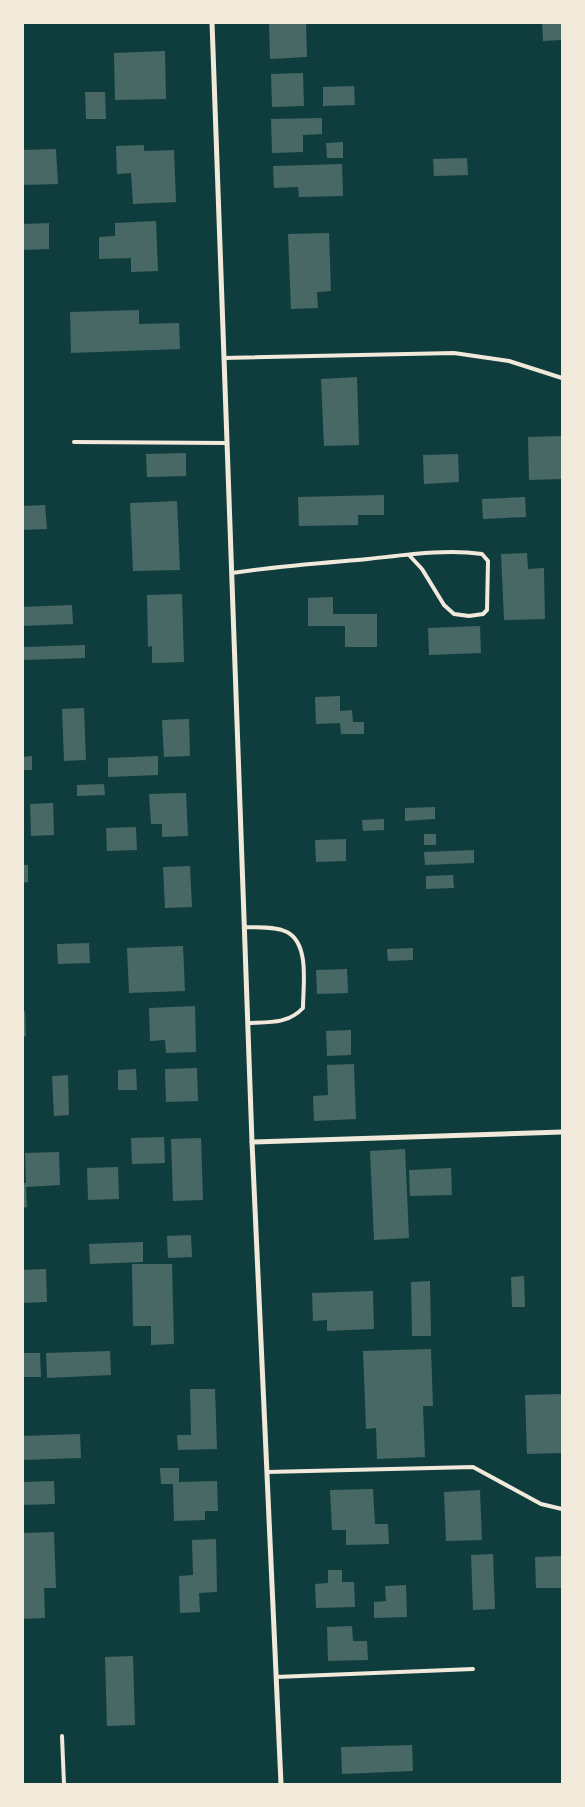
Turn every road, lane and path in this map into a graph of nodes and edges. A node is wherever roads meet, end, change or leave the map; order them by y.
1 (212, 22) edge
2 (224, 358) junction
3 (562, 378) edge
4 (74, 442) dead end
5 (227, 443) junction
6 (409, 555) junction
7 (232, 573) junction
8 (244, 927) junction
9 (248, 1023) junction
10 (562, 1132) edge
11 (252, 1142) junction
12 (267, 1472) junction
13 (562, 1509) edge
14 (473, 1669) dead end
15 (276, 1677) junction
16 (62, 1736) dead end
17 (64, 1784) edge
18 (281, 1784) edge

1 - 2 street
2 - 3 lane
2 - 5 street
4 - 5 lane
5 - 7 street
6 - 6 lane
6 - 7 lane
7 - 8 street
8 - 9 street
8 - 9 lane
9 - 11 street
10 - 11 street
11 - 12 street
12 - 13 lane
12 - 15 street
14 - 15 lane
15 - 18 street
16 - 17 lane

